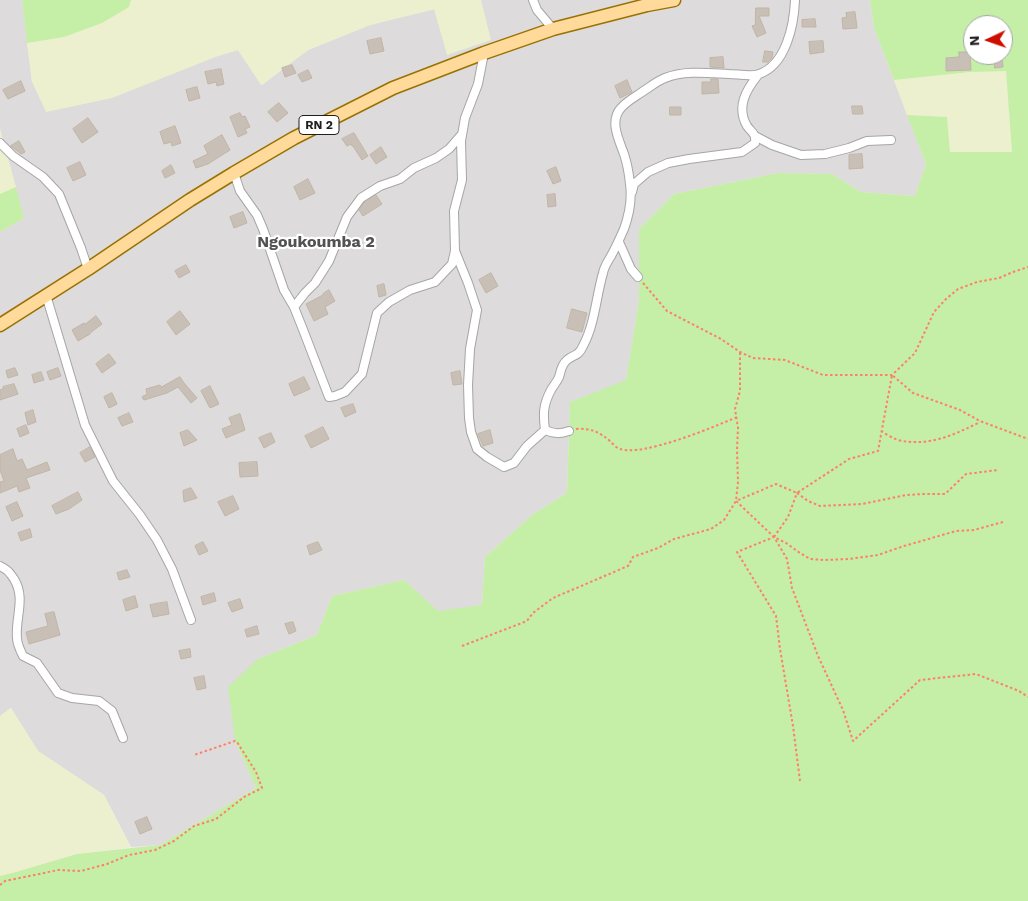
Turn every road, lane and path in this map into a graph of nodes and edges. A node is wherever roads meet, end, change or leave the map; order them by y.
1 (533, 0) edge
2 (674, 0) edge
3 (795, 0) edge
4 (553, 29) junction
5 (484, 53) junction
6 (758, 75) junction
7 (463, 132) junction
8 (756, 136) junction
9 (891, 140) dead end
10 (0, 143) edge
11 (234, 173) junction
12 (630, 202) junction
13 (619, 242) junction
14 (455, 251) junction
15 (1028, 267) edge
16 (88, 269) junction
17 (638, 277) joint
18 (46, 295) junction
19 (294, 307) junction
20 (0, 325) edge
21 (740, 352) junction
22 (892, 375) junction
23 (737, 417) junction
24 (980, 422) junction
25 (545, 430) junction
26 (569, 431) joint
27 (881, 431) junction
28 (1028, 439) edge
29 (998, 470) dead end
30 (797, 493) junction
31 (736, 502) junction
32 (1003, 522) dead end
33 (774, 537) junction
34 (0, 566) edge
35 (191, 620) dead end
36 (462, 646) dead end
37 (1028, 697) edge
38 (123, 738) dead end
39 (194, 756) dead end
40 (800, 781) dead end
41 (0, 885) edge

1 - 4 street
2 - 4 main road, RN 2
3 - 6 street
4 - 5 main road, RN 2
5 - 7 street
5 - 11 main road, RN 2
6 - 8 street
6 - 12 street
7 - 14 street
7 - 19 street
8 - 9 street
8 - 12 street
10 - 16 street
11 - 16 main road, RN 2
11 - 19 street
12 - 13 street
13 - 17 street
13 - 25 street
14 - 19 street
14 - 25 street
15 - 22 path
16 - 18 main road, RN 2
17 - 21 path
18 - 20 main road, RN 2
18 - 35 street
21 - 22 path
21 - 23 path
22 - 24 path
22 - 27 path
23 - 26 path
23 - 31 path
24 - 27 path
24 - 28 path
25 - 26 street
27 - 30 path
29 - 30 path
30 - 31 path
30 - 33 path
31 - 33 path
31 - 36 path
32 - 33 path
33 - 37 path
33 - 40 path
34 - 38 street
39 - 41 path

